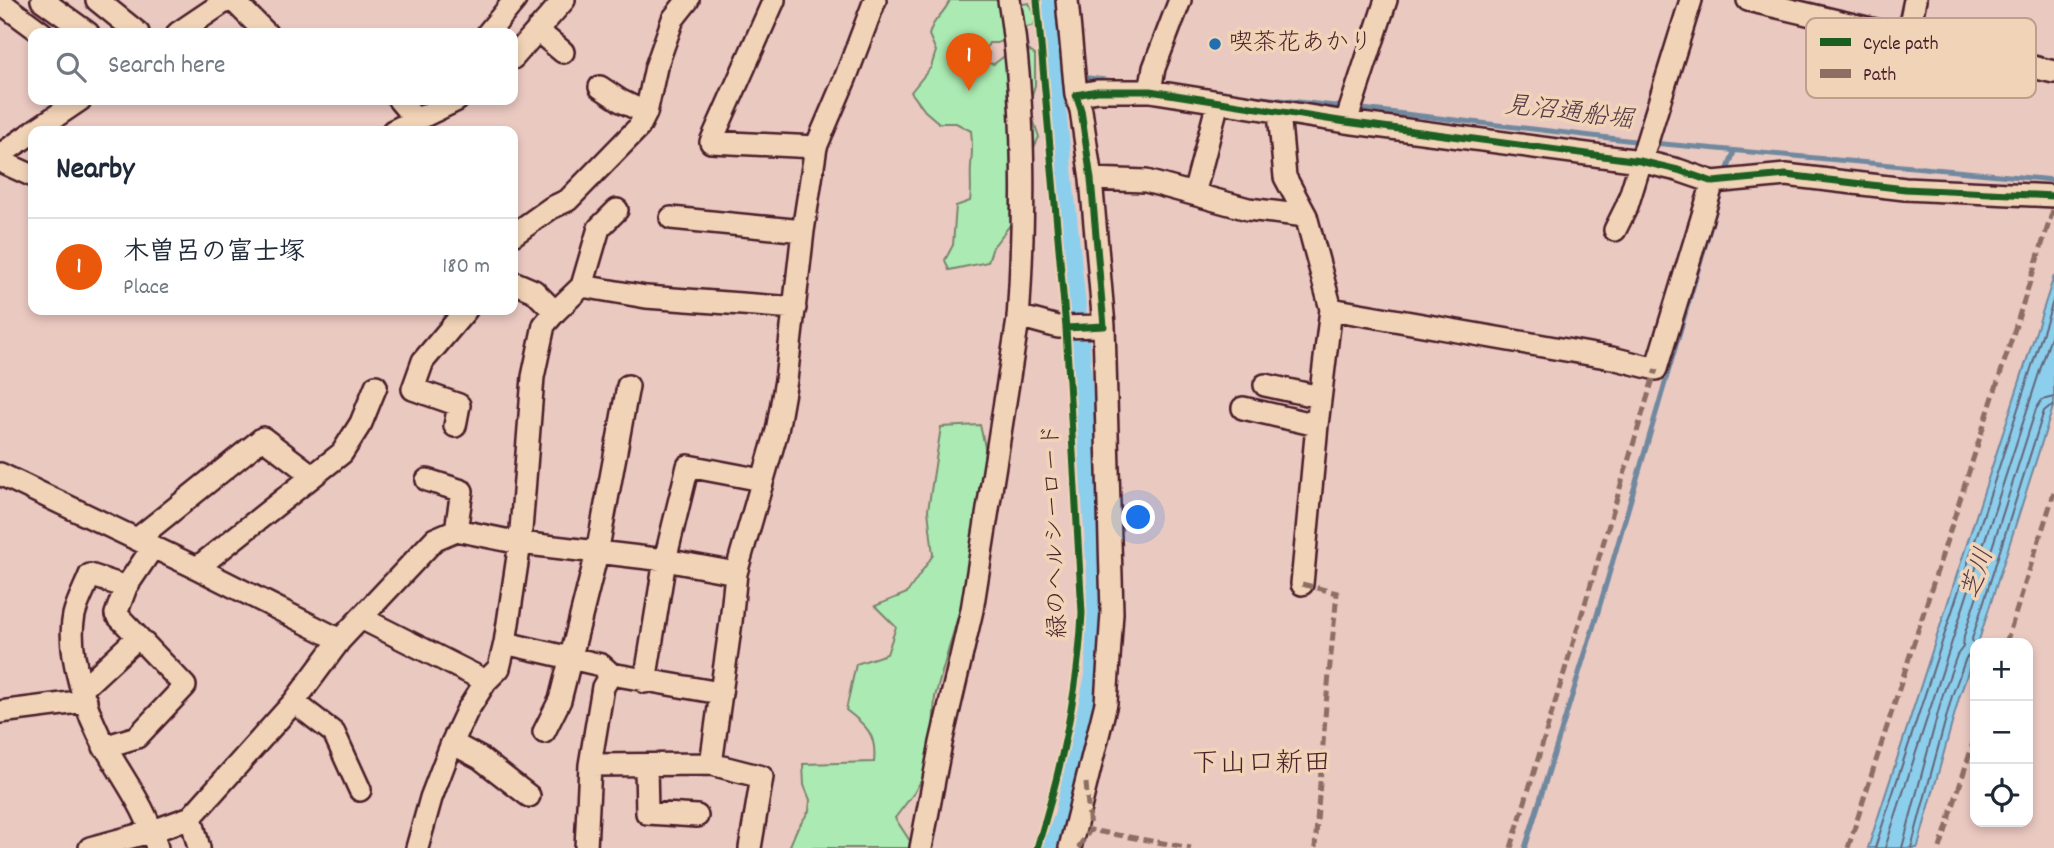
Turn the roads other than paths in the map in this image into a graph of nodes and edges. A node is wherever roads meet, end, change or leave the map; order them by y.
1 (42, 0) edge
2 (97, 0) edge
3 (227, 0) edge
4 (233, 0) edge
5 (515, 0) edge
6 (564, 0) edge
7 (688, 0) edge
8 (774, 0) edge
9 (875, 0) edge
10 (1009, 0) edge
11 (1067, 0) edge
12 (1180, 0) edge
13 (1386, 0) edge
14 (1691, 0) edge
15 (1915, 0) edge
16 (1754, 1) edge
17 (0, 2) edge
18 (1824, 18) edge
19 (1911, 18) edge
20 (35, 28) edge
21 (81, 28) edge
22 (132, 28) edge
23 (185, 28) edge
24 (261, 28) edge
25 (492, 28) edge
26 (537, 30) junction
27 (518, 52) edge
28 (562, 52) dead end
29 (2036, 68) edge
30 (2054, 72) edge
31 (600, 87) dead end
32 (1150, 91) junction
33 (1076, 95) junction
34 (1218, 102) junction
35 (73, 105) edge
36 (403, 105) edge
37 (447, 105) edge
38 (1279, 112) junction
39 (646, 113) junction
40 (416, 120) junction
41 (1346, 122) junction
42 (42, 126) edge
43 (403, 126) edge
44 (28, 135) edge
45 (816, 147) junction
46 (0, 155) edge
47 (0, 161) edge
48 (1640, 161) junction
49 (28, 174) edge
50 (1091, 179) junction
51 (1713, 182) junction
52 (1194, 194) junction
53 (2054, 197) edge
54 (617, 210) dead end
55 (1307, 216) junction
56 (671, 218) dead end
57 (1615, 230) dead end
58 (518, 231) edge
59 (803, 231) junction
60 (518, 277) edge
61 (518, 285) edge
62 (582, 286) junction
63 (534, 291) junction
64 (795, 308) junction
65 (1331, 309) junction
66 (555, 312) junction
67 (463, 315) edge
68 (1018, 317) junction
69 (1098, 326) junction
70 (1265, 385) dead end
71 (376, 386) dead end
72 (628, 386) dead end
73 (1320, 397) junction
74 (1242, 408) dead end
75 (1317, 425) junction
76 (455, 426) dead end
77 (0, 474) edge
78 (313, 476) junction
79 (427, 480) dead end
80 (762, 480) junction
81 (456, 530) junction
82 (145, 543) junction
83 (520, 543) junction
84 (597, 553) junction
85 (665, 559) junction
86 (197, 568) junction
87 (736, 573) junction
88 (1302, 584) dead end
89 (126, 587) junction
90 (361, 618) junction
91 (138, 637) junction
92 (340, 640) junction
93 (505, 643) junction
94 (571, 658) junction
95 (611, 674) junction
96 (486, 681) junction
97 (645, 682) junction
98 (720, 693) junction
99 (84, 695) junction
100 (294, 702) junction
101 (0, 712) edge
102 (544, 732) dead end
103 (452, 743) junction
104 (104, 747) junction
105 (711, 764) junction
106 (590, 765) junction
107 (646, 766) junction
108 (360, 790) dead end
109 (529, 796) dead end
110 (697, 816) dead end
111 (191, 817) junction
112 (155, 840) edge
113 (90, 848) edge
114 (199, 848) edge
115 (416, 848) edge
116 (586, 848) edge
117 (750, 848) edge
118 (921, 848) edge
119 (1070, 848) edge

1 - 21 street
2 - 22 street
3 - 23 street
4 - 24 street
5 - 25 street
6 - 26 street
7 - 39 street
8 - 45 street
9 - 45 street
10 - 68 street
11 - 33 street
12 - 32 street
13 - 41 street
14 - 48 street
15 - 19 street
16 - 18 street
17 - 20 street
26 - 27 street
26 - 28 street
29 - 30 street
31 - 39 street
32 - 33 street
32 - 34 street
33 - 50 street
34 - 38 street
34 - 52 street
35 - 42 street
36 - 40 street
37 - 40 street
38 - 41 street
38 - 55 street
39 - 58 street
40 - 43 street
41 - 48 street
44 - 46 street
45 - 59 street
47 - 49 street
48 - 51 street
48 - 57 street
50 - 52 street
50 - 69 street
51 - 53 street
51 - 65 street
52 - 55 street
54 - 62 street
55 - 65 street
56 - 59 street
59 - 64 street
60 - 63 street
61 - 63 street
62 - 64 street
62 - 66 street
63 - 66 street
64 - 80 street
65 - 73 street
66 - 83 street
67 - 76 street
68 - 69 street
68 - 118 street
69 - 119 street
70 - 73 street
71 - 78 street
72 - 84 street
73 - 75 street
74 - 75 street
75 - 88 street
77 - 82 street
78 - 82 street
78 - 86 street
79 - 81 street
80 - 85 street
80 - 87 street
81 - 83 street
81 - 90 street
82 - 86 street
82 - 89 street
83 - 84 street
83 - 93 street
84 - 85 street
84 - 94 street
85 - 87 street
85 - 97 street
86 - 92 street
87 - 98 street
89 - 91 street
89 - 99 street
90 - 92 street
90 - 96 street
91 - 99 street
91 - 104 street
92 - 100 street
93 - 94 street
93 - 96 street
94 - 95 street
94 - 102 street
95 - 97 street
95 - 106 street
96 - 103 street
97 - 98 street
98 - 105 street
99 - 101 street
99 - 104 street
100 - 108 street
100 - 111 street
103 - 109 street
103 - 115 street
104 - 112 street
105 - 107 street
105 - 117 street
106 - 107 street
106 - 116 street
107 - 110 street
111 - 112 street
111 - 114 street
112 - 113 street

